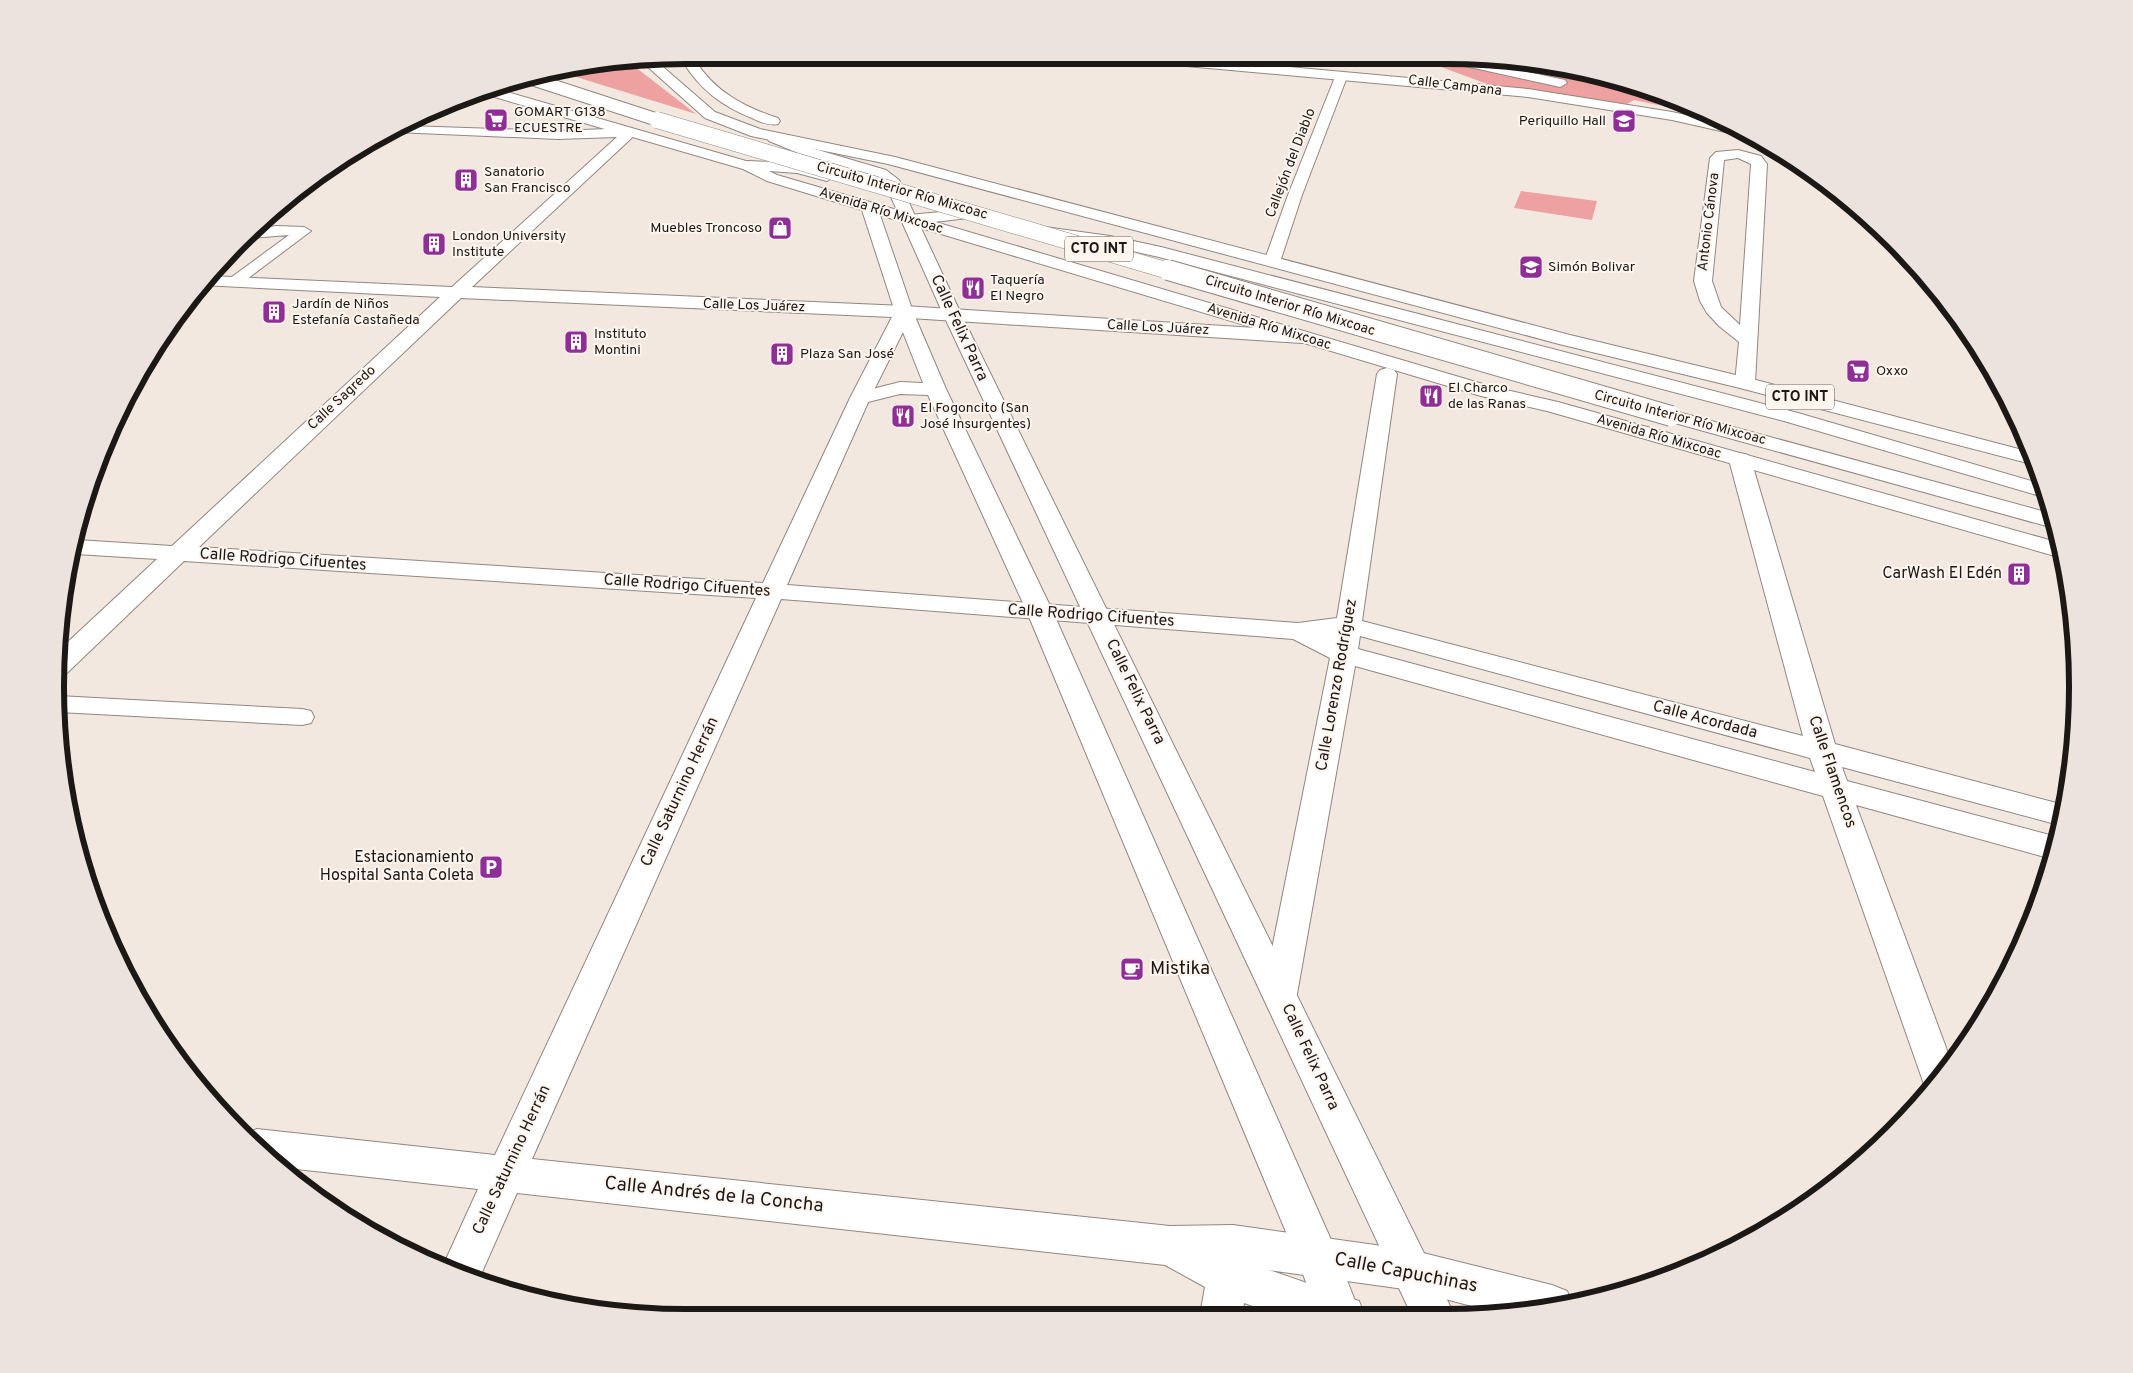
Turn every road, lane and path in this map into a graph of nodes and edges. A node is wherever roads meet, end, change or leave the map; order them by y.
1 (691, 64) edge
2 (1206, 64) edge
3 (653, 65) edge
4 (1492, 65) edge
5 (1412, 67) dead end
6 (1341, 77) junction
7 (1402, 80) junction
8 (540, 82) edge
9 (1559, 83) junction
10 (1613, 86) edge
11 (1539, 92) dead end
12 (1602, 92) junction
13 (497, 93) edge
14 (1585, 102) junction
15 (1707, 121) edge
16 (407, 130) edge
17 (631, 132) junction
18 (774, 138) junction
19 (890, 160) junction
20 (748, 166) junction
21 (899, 197) junction
22 (868, 208) junction
23 (962, 214) junction
24 (909, 220) junction
25 (260, 233) edge
26 (1272, 262) junction
27 (214, 281) edge
28 (234, 282) junction
29 (454, 294) junction
30 (904, 312) junction
31 (953, 316) junction
32 (1302, 337) junction
33 (1749, 340) junction
34 (1387, 374) dead end
35 (1745, 383) junction
36 (936, 390) junction
37 (860, 398) junction
38 (2025, 457) edge
39 (1740, 460) junction
40 (2037, 490) edge
41 (2046, 519) edge
42 (80, 548) edge
43 (2053, 549) edge
44 (176, 553) junction
45 (772, 591) junction
46 (1040, 612) junction
47 (1099, 617) junction
48 (1348, 625) junction
49 (1298, 631) junction
50 (1344, 654) junction
51 (65, 660) edge
52 (64, 704) edge
53 (302, 717) dead end
54 (1822, 751) junction
55 (1837, 788) junction
56 (2056, 813) edge
57 (2048, 846) edge
58 (1280, 994) junction
59 (1936, 1072) edge
60 (269, 1148) edge
61 (507, 1172) junction
62 (1317, 1256) junction
63 (463, 1268) edge
64 (1411, 1270) junction
65 (1228, 1279) edge
66 (1538, 1302) edge
67 (1322, 1309) edge
68 (1339, 1309) edge
69 (1430, 1309) edge

1 - 19 main road, CTO INT
2 - 6 main road, Calle Campana
3 - 18 main road, CTO INT
4 - 9 main road
5 - 7 main road
6 - 7 main road, Calle Campana
6 - 26 lane, Callejón del Diablo
7 - 14 main road, Calle Campana
8 - 41 main road, Circuito Interior Río Mixcoac / CTO INT, bridge
9 - 11 main road
9 - 12 main road
10 - 12 main road
12 - 14 main road
13 - 17 main road, Avenida Río Mixcoac / CTO INT
14 - 15 main road, Calle Campana
16 - 17 main road
17 - 20 main road, Avenida Río Mixcoac / CTO INT
17 - 29 main road, Calle Sagredo
18 - 19 main road, CTO INT
18 - 21 main road, Calle Felix Parra
19 - 26 main road, CTO INT
20 - 21 main road
20 - 22 main road, Avenida Río Mixcoac / CTO INT
21 - 23 main road
21 - 24 main road, Calle Felix Parra
22 - 24 main road, Avenida Río Mixcoac / CTO INT
22 - 30 main road
23 - 24 main road
23 - 40 main road
24 - 31 main road, Calle Felix Parra
24 - 32 main road, Avenida Río Mixcoac / CTO INT
25 - 28 lane
26 - 35 main road, CTO INT
27 - 28 main road, Calle Los Juárez
28 - 29 main road, Calle Los Juárez
29 - 30 main road, Calle Los Juárez
29 - 44 main road, Calle Sagredo
30 - 31 main road, Calle Los Juárez
30 - 36 main road
30 - 37 main road, Calle Saturnino Herrán
31 - 32 main road, Calle Los Juárez
31 - 47 main road, Calle Felix Parra
32 - 39 main road, Avenida Río Mixcoac / CTO INT
33 - 33 main road, Antonio Cánova
33 - 35 main road, Antonio Cánova
34 - 48 main road, Calle Lorenzo Rodríguez
35 - 38 main road, CTO INT
36 - 37 main road
36 - 46 main road
37 - 45 main road, Calle Saturnino Herrán
39 - 43 main road, Avenida Río Mixcoac / CTO INT
39 - 54 main road, Calle Flamencos
42 - 44 main road, Calle Rodrigo Cifuentes
44 - 45 main road, Calle Rodrigo Cifuentes
44 - 51 main road, Calle Sagredo
45 - 46 main road, Calle Rodrigo Cifuentes
45 - 61 main road, Calle Saturnino Herrán
46 - 47 main road, Calle Rodrigo Cifuentes
46 - 62 main road
47 - 49 main road, Calle Rodrigo Cifuentes
47 - 58 main road, Calle Felix Parra
48 - 49 main road, Calle Rodrigo Cifuentes
48 - 50 main road, Calle Lorenzo Rodríguez
48 - 54 main road, Calle Acordada
49 - 50 main road, Calle Rodrigo Cifuentes
50 - 55 main road, Calle Acordada
50 - 58 main road, Calle Lorenzo Rodríguez
52 - 53 lane
54 - 55 main road, Calle Flamencos
54 - 56 main road, Calle Acordada
55 - 57 main road, Calle Acordada
55 - 59 main road, Calle Flamencos
58 - 64 main road, Calle Felix Parra
60 - 61 main road, Calle Andrés de la Concha
61 - 63 main road, Calle Saturnino Herrán
61 - 65 main road, Calle Andrés de la Concha
62 - 64 main road, Calle Capuchinas
62 - 65 main road, Calle Andrés de la Concha
62 - 68 main road
64 - 66 main road, Calle Capuchinas
64 - 69 main road, Calle Felix Parra
65 - 67 main road, Calle Andrés de la Concha

